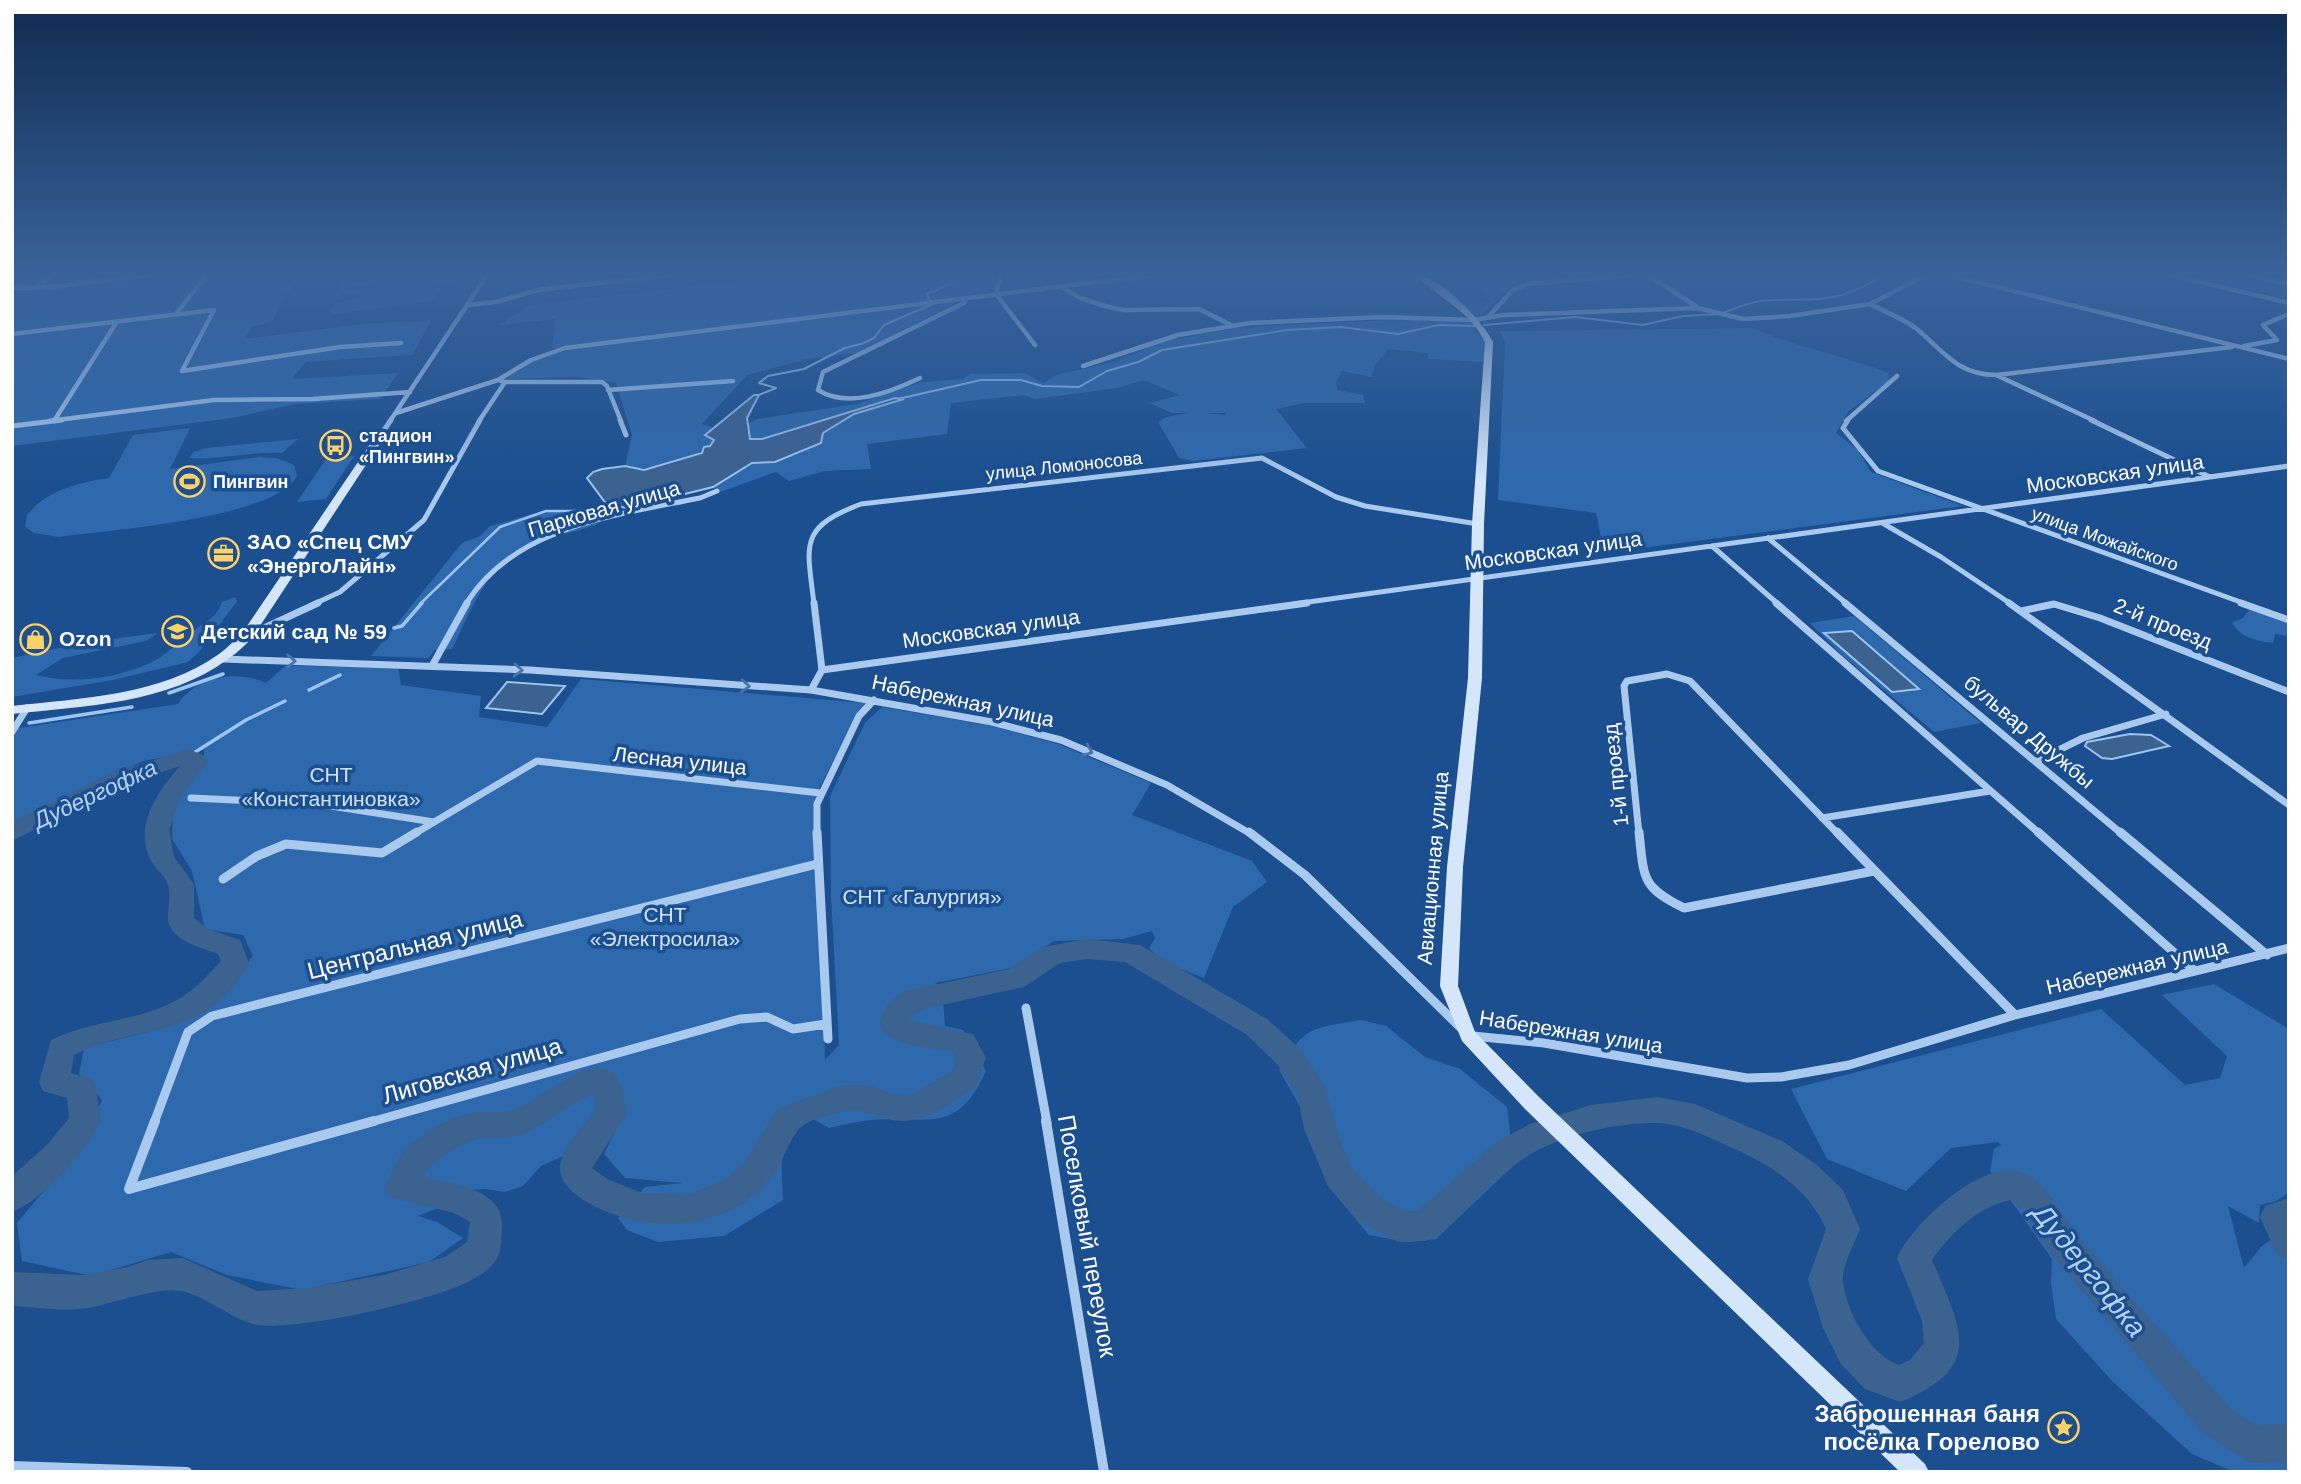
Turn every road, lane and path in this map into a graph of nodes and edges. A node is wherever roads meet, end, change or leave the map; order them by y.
1 (103, 344) edge
2 (195, 344) edge
3 (379, 344) edge
4 (441, 344) edge
5 (595, 344) edge
6 (882, 344) edge
7 (1147, 344) edge
8 (1489, 344) edge
9 (1931, 344) edge
10 (2232, 344) edge
11 (2250, 344) edge
12 (2239, 346) junction
13 (2289, 359) edge
14 (1083, 366) dead end
15 (1996, 375) junction
16 (1897, 376) dead end
17 (920, 378) dead end
18 (501, 381) junction
19 (733, 381) dead end
20 (608, 390) junction
21 (410, 392) junction
22 (396, 413) junction
23 (54, 421) junction
24 (12, 426) edge
25 (382, 433) joint
26 (626, 435) dead end
27 (2289, 466) edge
28 (2210, 477) junction
29 (717, 491) dead end
30 (1977, 509) junction
31 (1884, 523) junction
32 (1478, 524) junction
33 (1768, 538) junction
34 (1712, 546) junction
35 (1477, 577) junction
36 (2021, 611) junction
37 (2289, 620) edge
38 (248, 635) junction
39 (223, 659) junction
40 (432, 666) junction
41 (822, 670) junction
42 (811, 690) junction
43 (2289, 692) edge
44 (874, 700) junction
45 (27, 708) junction
46 (12, 710) edge
47 (2166, 714) junction
48 (12, 732) edge
49 (2036, 761) junction
50 (1990, 790) junction
51 (820, 793) junction
52 (191, 798) dead end
53 (2289, 805) edge
54 (1822, 818) junction
55 (435, 822) junction
56 (817, 864) junction
57 (1874, 871) junction
58 (223, 879) dead end
59 (2289, 948) edge
60 (2267, 955) junction
61 (2194, 971) junction
62 (1026, 1008) dead end
63 (2015, 1015) junction
64 (826, 1024) junction
65 (1468, 1036) junction
66 (828, 1039) dead end
67 (129, 1189) joint
68 (12, 1466) edge
69 (187, 1472) edge
70 (1104, 1472) edge
71 (1917, 1472) edge

1 - 23 street
2 - 3 street
4 - 21 street
5 - 18 street
6 - 17 street
7 - 14 street
8 - 32 street, Авиационная улица
9 - 15 street
10 - 12 street
11 - 12 street
12 - 13 street
12 - 15 street
15 - 28 street
16 - 30 street, улица Можайского
18 - 20 street
18 - 22 street
18 - 38 street
19 - 20 street
20 - 26 street
21 - 22 street
21 - 23 street
22 - 25 street
23 - 24 street
25 - 38 street
27 - 28 street, Московская улица
28 - 30 street, Московская улица
29 - 40 street, Парковая улица
30 - 31 street, Московская улица
30 - 37 street, улица Можайского
31 - 33 street, Московская улица
31 - 36 street
32 - 35 street, Авиационная улица
32 - 41 street, улица Ломоносова
33 - 34 street, Московская улица
33 - 49 street, бульвар Дружбы
34 - 35 street, Московская улица
34 - 50 street
35 - 41 street, Московская улица
35 - 65 street, Авиационная улица
36 - 43 street, 2-й проезд
36 - 47 street
38 - 39 street
39 -> 40 street, Набережная улица
39 - 45 street
40 -> 42 street, Набережная улица
41 - 42 street
42 - 44 street, Набережная улица
44 - 51 street
44 -> 65 street, Набережная улица
45 - 46 street
45 - 48 street
47 - 49 street
47 - 53 street
49 - 60 street, бульвар Дружбы
50 - 54 street
50 - 61 street
51 - 55 street, Лесная улица
51 - 56 street
52 - 55 street
54 - 57 street, 1-й проезд
54 - 57 street, 1-й проезд
55 - 58 street
56 - 64 street
56 - 67 street, Центральная улица
57 - 63 street, 1-й проезд
59 - 60 street, Набережная улица
60 - 61 street, Набережная улица
61 - 63 street, Набережная улица
62 - 70 street, Поселковый переулок
63 - 65 street, Набережная улица
64 - 66 street
64 - 67 street, Лиговская улица
65 - 71 street, Авиационная улица
68 - 69 street

